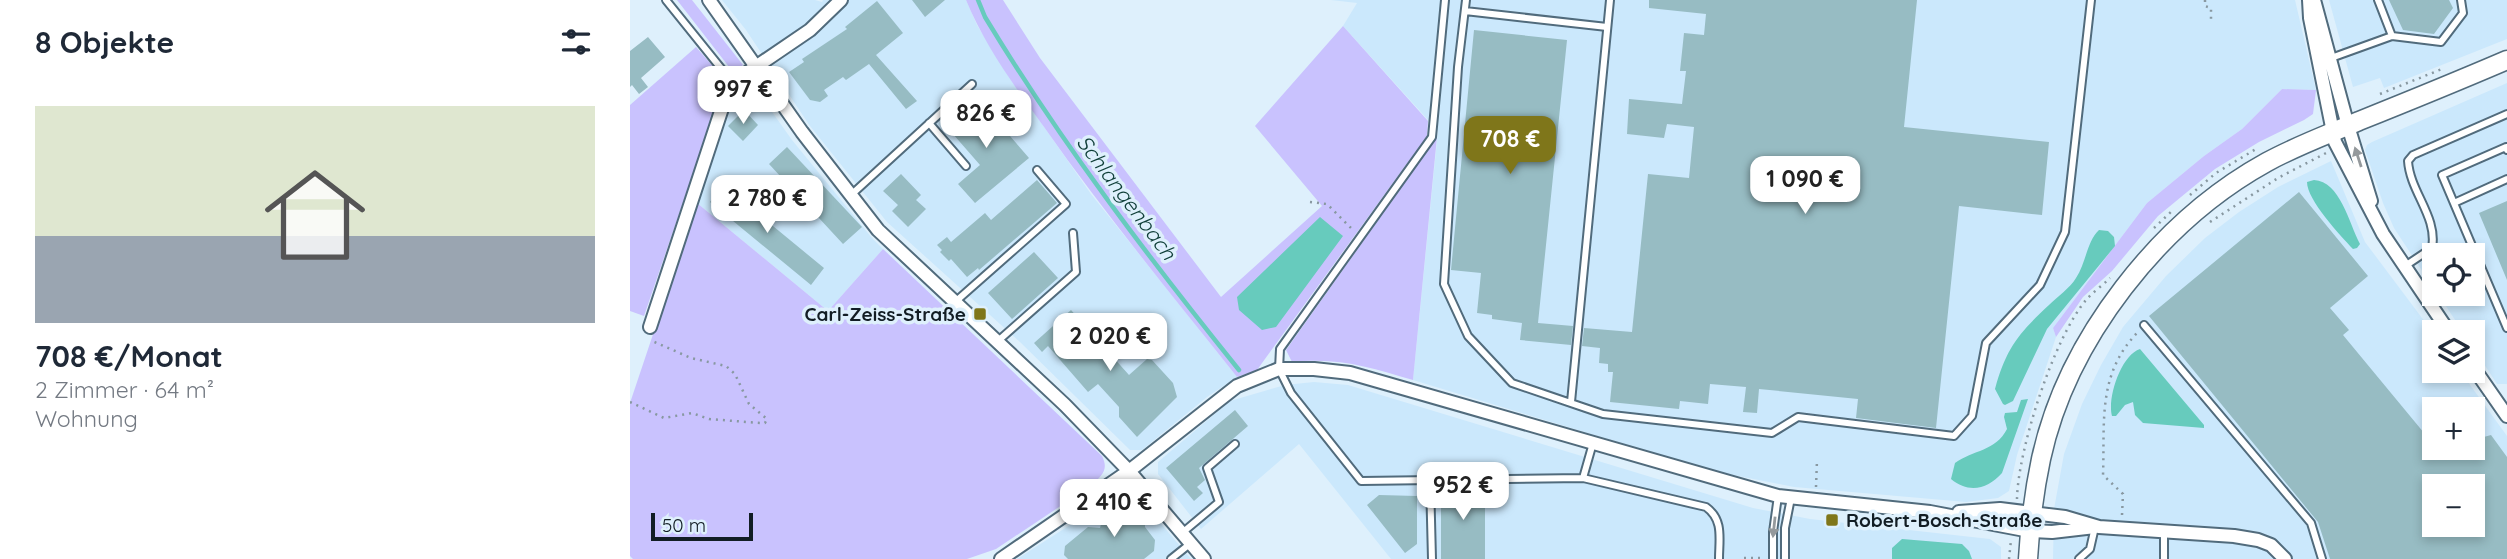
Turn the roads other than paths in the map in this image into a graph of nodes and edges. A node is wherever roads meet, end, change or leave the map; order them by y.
1 (666, 0) edge
2 (709, 0) edge
3 (841, 0) edge
4 (1445, 0) edge
5 (1466, 0) edge
6 (1610, 0) edge
7 (2091, 0) edge
8 (2312, 0) edge
9 (2378, 0) edge
10 (2461, 0) edge
11 (1465, 11) junction
12 (1607, 27) junction
13 (2392, 36) junction
14 (2325, 60) junction
15 (2507, 60) edge
16 (757, 67) junction
17 (735, 81) junction
18 (972, 84) dead end
19 (2507, 114) edge
20 (929, 123) junction
21 (2340, 129) junction
22 (2507, 150) edge
23 (966, 166) dead end
24 (1037, 170) dead end
25 (2507, 179) edge
26 (851, 195) junction
27 (2454, 202) junction
28 (1073, 233) dead end
29 (2404, 267) junction
30 (955, 302) junction
31 (2441, 320) edge
32 (2144, 325) road end
33 (2507, 328) edge
34 (648, 333) road end
35 (998, 341) junction
36 (1279, 369) junction
37 (2485, 381) edge
38 (1571, 402) junction
39 (2503, 402) edge
40 (2507, 416) edge
41 (1593, 441) junction
42 (1235, 444) dead end
43 (1129, 471) junction
44 (1583, 478) junction
45 (1430, 480) junction
46 (1785, 497) junction
47 (2031, 522) junction
48 (2095, 527) junction
49 (2164, 532) junction
50 (1186, 538) junction
51 (1773, 558) edge
52 (1001, 559) edge
53 (1171, 559) edge
54 (1204, 559) edge
55 (1432, 559) edge
56 (1719, 559) edge
57 (1785, 559) edge
58 (2028, 559) edge
59 (2079, 559) edge
60 (2164, 559) edge
61 (2285, 559) edge
62 (2322, 559) edge

1 - 17 lane
2 - 16 street
3 - 16 street
4 - 36 lane
5 - 11 lane
6 - 12 lane
7 - 38 lane
8 - 14 street
9 - 13 lane
10 - 13 lane
11 - 12 lane
11 - 38 lane
12 - 38 lane
13 - 14 lane
14 - 21 street
15 - 21 main road
16 - 17 street
16 - 26 street
17 - 34 street
18 - 20 lane
19 - 29 lane
20 - 23 lane
20 - 26 lane
21 - 29 street
21 - 47 main road
22 - 27 lane
24 - 30 lane
25 - 27 lane
26 - 30 street
27 - 33 lane
28 - 35 lane
29 - 31 street
30 - 35 street
32 - 62 lane
35 - 43 street
36 - 41 street
36 - 43 street
36 - 45 lane
37 - 39 street
39 - 40 street
41 - 44 lane
41 - 46 street
42 - 50 lane
43 - 50 street
43 - 52 street
44 - 45 lane
44 - 56 lane
45 - 55 lane
46 - 47 street
46 -> 51 lane
46 - 57 lane
47 - 48 street
47 - 58 main road
48 - 49 street
48 - 59 lane
49 - 60 lane
49 - 61 street
50 - 53 lane
50 - 54 street

